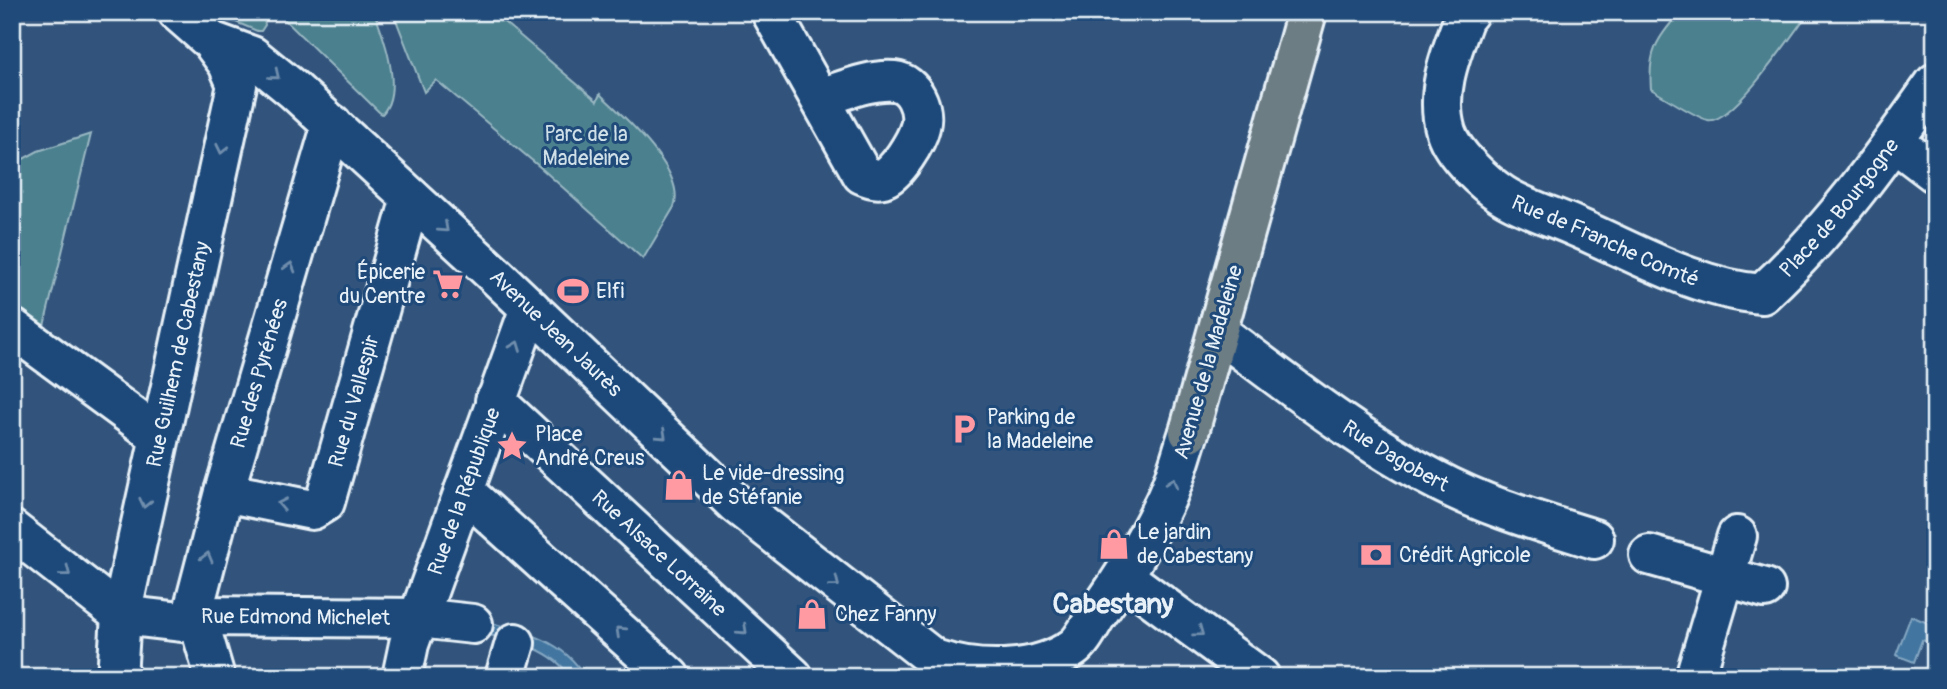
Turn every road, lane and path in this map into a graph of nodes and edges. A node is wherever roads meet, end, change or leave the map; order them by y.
1 (178, 12) edge
2 (771, 12) edge
3 (1307, 12) edge
4 (1469, 12) edge
5 (211, 41) junction
6 (1935, 83) edge
7 (820, 97) dead end
8 (332, 124) junction
9 (1894, 142) junction
10 (1935, 173) edge
11 (411, 198) junction
12 (1762, 294) joint
13 (530, 308) junction
14 (12, 328) edge
15 (1218, 332) junction
16 (495, 401) junction
17 (1189, 432) joint
18 (159, 436) junction
19 (464, 491) junction
20 (225, 492) junction
21 (12, 530) edge
22 (1737, 536) dead end
23 (1594, 539) dead end
24 (1649, 555) dead end
25 (1124, 577) junction
26 (1725, 578) junction
27 (1765, 588) dead end
28 (121, 615) junction
29 (419, 618) junction
30 (194, 619) junction
31 (472, 624) dead end
32 (1061, 666) edge
33 (938, 671) edge
34 (117, 677) edge
35 (215, 677) edge
36 (402, 677) edge
37 (670, 677) edge
38 (793, 677) edge
39 (1261, 677) edge
40 (1695, 677) edge

1 - 5 street, Avenue Jean Jaurès
2 - 7 street
3 - 15 main road, Avenue de la Madeleine
4 - 12 street, Rue de Franche Comté
5 -> 8 street, Avenue Jean Jaurès
5 -> 18 street, Rue Guilhem de Cabestany
6 - 9 street, Place de Bourgogne
8 - 11 street, Avenue Jean Jaurès
20 -> 8 street, Rue des Pyrénées
9 - 10 street
9 - 12 street, Place de Bourgogne
11 -> 13 street, Avenue Jean Jaurès
11 -> 20 street, Rue du Vallespir
16 -> 13 street, Rue de la République
13 -> 33 street, Avenue Jean Jaurès
14 - 18 street
15 - 17 main road, Avenue de la Madeleine
15 - 23 street, Rue Dagobert
16 - 19 street, Rue de la République
16 -> 38 street, Rue Alsace Lorraine
25 -> 17 street, Avenue de la Madeleine
18 -> 28 street, Rue Guilhem de Cabestany
19 - 29 street, Rue de la République
37 -> 19 street
30 -> 20 street, Rue des Pyrénées
21 -> 28 street
22 - 26 street
24 - 26 street
25 - 32 street, Avenue de la Madeleine
25 -> 39 street
26 - 27 street
26 - 40 street
28 - 30 street, Rue Edmond Michelet
28 - 34 street, Rue Guilhem de Cabestany
29 - 30 street, Rue Edmond Michelet
29 - 31 street, Rue Edmond Michelet
29 - 36 street, Rue de la République
30 - 35 street
32 - 33 street, Avenue Jean Jaurès

